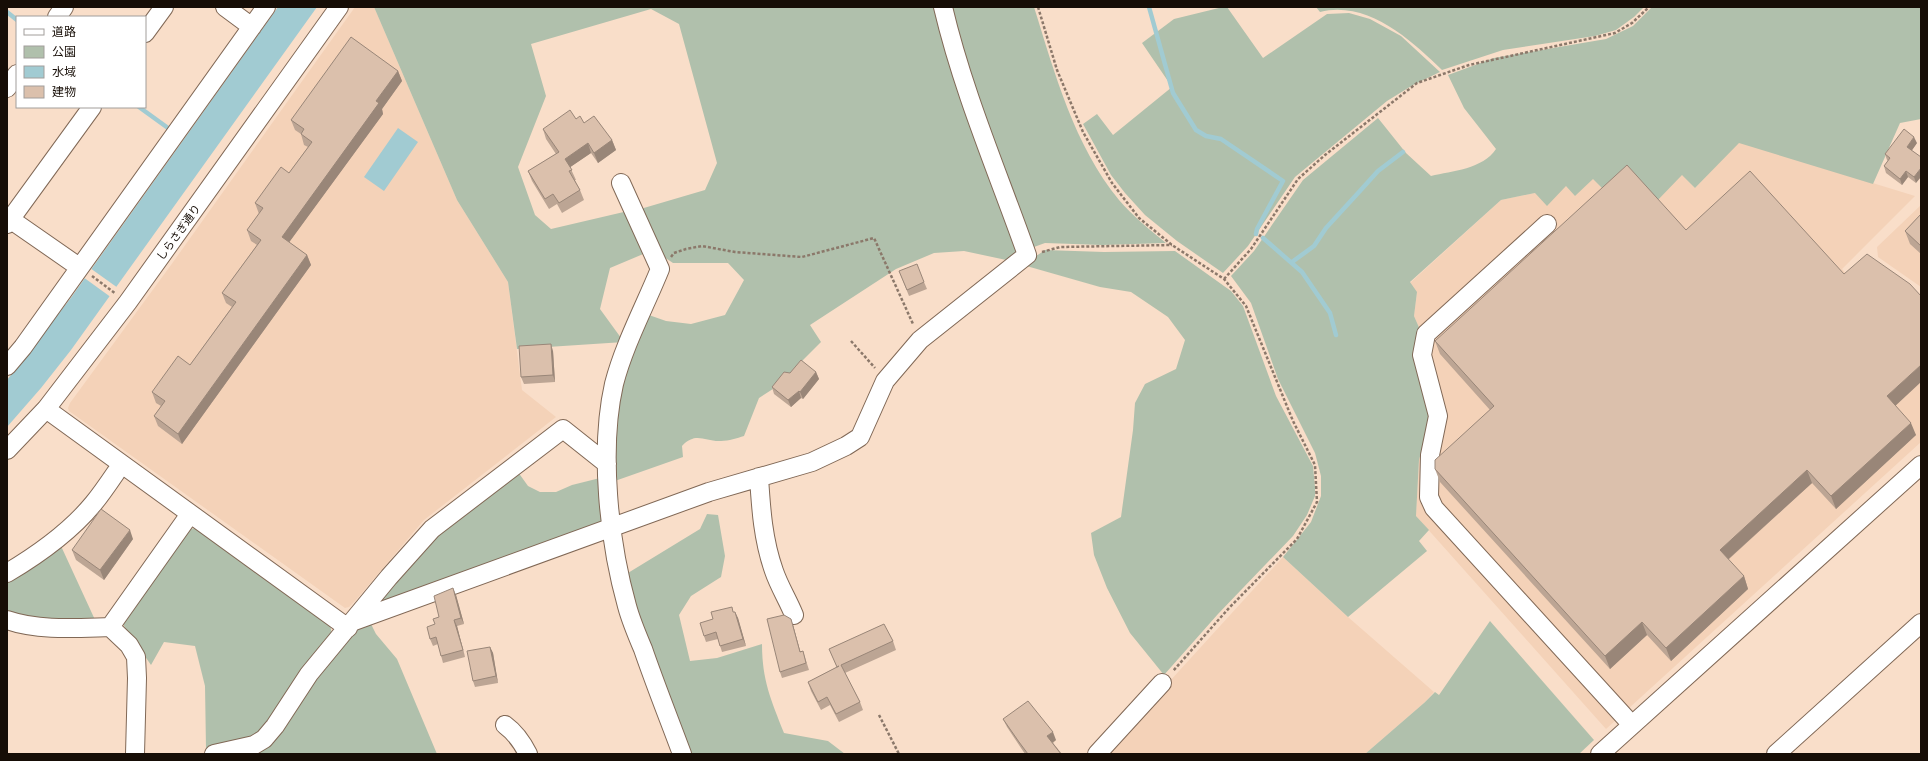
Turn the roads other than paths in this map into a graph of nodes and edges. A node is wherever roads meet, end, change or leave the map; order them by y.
1 (64, 7) edge
2 (164, 7) edge
3 (225, 7) edge
4 (266, 7) edge
5 (339, 7) edge
6 (943, 7) edge
7 (58, 16) edge
8 (252, 27) junction
9 (146, 32) edge
10 (16, 75) edge
11 (7, 88) edge
12 (91, 108) edge
13 (622, 183) dead end
14 (8, 220) edge
15 (1547, 224) dead end
16 (83, 270) junction
17 (7, 366) edge
18 (46, 409) junction
19 (7, 450) edge
20 (608, 464) junction
21 (121, 465) junction
22 (1921, 465) edge
23 (759, 477) junction
24 (190, 514) junction
25 (613, 528) junction
26 (7, 573) edge
27 (794, 615) dead end
28 (7, 620) edge
29 (1921, 623) edge
30 (351, 624) junction
31 (110, 627) junction
32 (1162, 682) road end
33 (505, 725) dead end
34 (1632, 725) junction
35 (135, 754) edge
36 (214, 754) edge
37 (528, 754) edge
38 (682, 754) edge
39 (1097, 754) edge
40 (1600, 754) edge
41 (1776, 754) edge

1 - 7 street
2 - 9 street
3 - 8 street
4 - 8 street
5 - 18 street, しらさぎ通り
6 - 23 street
8 - 16 street
10 - 11 street
12 - 14 street
13 - 20 street
14 - 16 street
15 - 34 street
16 - 17 street
18 - 19 street, しらさぎ通り
18 - 21 street
20 - 25 street
20 - 30 street
21 - 24 street
21 - 26 street
22 - 34 street
23 - 25 street
23 - 27 street
24 - 30 street
24 - 31 street
25 - 30 street
25 - 38 street
28 - 31 street
29 - 41 street
30 - 36 street
31 - 35 street
32 - 39 street
33 - 37 street
34 - 40 street

